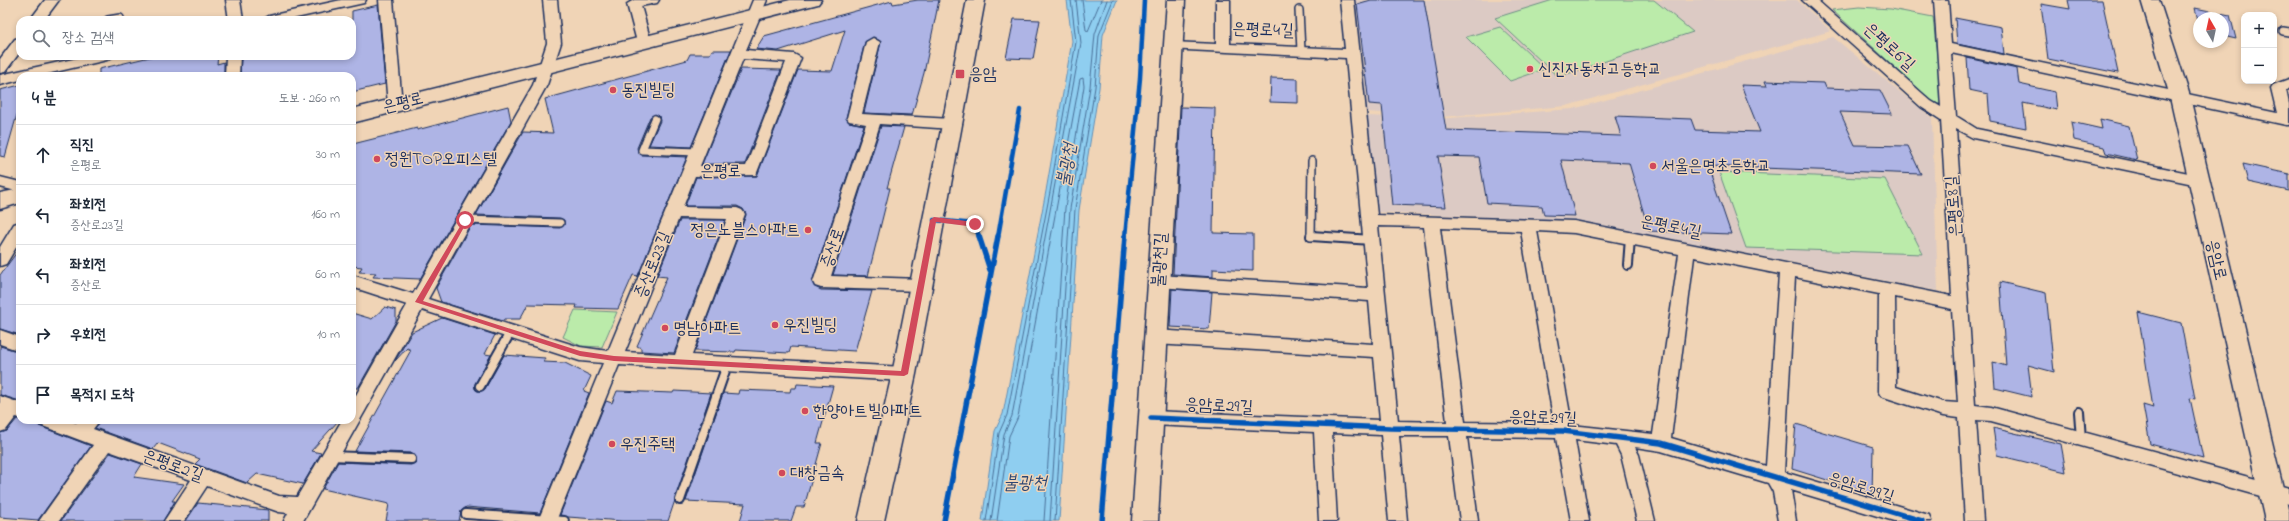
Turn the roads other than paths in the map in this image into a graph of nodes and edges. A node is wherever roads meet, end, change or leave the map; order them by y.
1 (52, 0) edge
2 (233, 0) edge
3 (359, 0) edge
4 (386, 0) edge
5 (550, 0) edge
6 (652, 0) edge
7 (812, 0) edge
8 (976, 0) edge
9 (1176, 0) edge
10 (1223, 0) edge
11 (1347, 0) edge
12 (1809, 0) edge
13 (1941, 0) edge
14 (2150, 0) edge
15 (757, 8) edge
16 (1299, 10) dead end
17 (40, 16) edge
18 (235, 16) edge
19 (287, 16) edge
20 (644, 42) junction
21 (873, 42) dead end
22 (1172, 46) junction
23 (1944, 46) junction
24 (16, 47) edge
25 (1222, 48) junction
26 (1302, 51) junction
27 (738, 54) junction
28 (1352, 54) junction
29 (89, 60) edge
30 (233, 60) edge
31 (547, 67) junction
32 (0, 69) edge
33 (36, 72) edge
34 (232, 72) edge
35 (16, 76) edge
36 (0, 80) edge
37 (2289, 84) edge
38 (2180, 97) junction
39 (395, 105) junction
40 (356, 115) edge
41 (1949, 117) junction
42 (655, 119) dead end
43 (874, 120) junction
44 (2288, 120) edge
45 (952, 124) junction
46 (698, 152) junction
47 (1312, 161) dead end
48 (691, 171) junction
49 (2198, 180) junction
50 (0, 182) edge
51 (16, 186) edge
52 (16, 197) edge
53 (0, 201) edge
54 (674, 212) junction
55 (465, 220) junction
56 (1370, 220) junction
57 (1431, 222) junction
58 (560, 223) dead end
59 (1528, 226) junction
60 (16, 234) edge
61 (1630, 238) junction
62 (1372, 240) junction
63 (1687, 250) junction
64 (0, 260) edge
65 (1628, 265) dead end
66 (1787, 270) junction
67 (1158, 281) junction
68 (356, 282) edge
69 (921, 285) junction
70 (1887, 290) junction
71 (1377, 294) junction
72 (419, 302) junction
73 (1960, 304) junction
74 (511, 331) junction
75 (0, 337) edge
76 (1155, 337) junction
77 (16, 343) edge
78 (1383, 351) junction
79 (614, 358) junction
80 (681, 362) junction
81 (727, 365) junction
82 (904, 374) junction
83 (480, 386) dead end
84 (11, 407) edge
85 (356, 410) edge
86 (1967, 412) junction
87 (2079, 412) dead end
88 (1151, 418) junction
89 (71, 424) edge
90 (348, 424) edge
91 (0, 425) edge
92 (1323, 425) junction
93 (84, 426) edge
94 (1390, 428) junction
95 (1456, 429) junction
96 (1563, 431) junction
97 (1621, 437) junction
98 (2081, 439) junction
99 (106, 441) junction
100 (1661, 443) junction
101 (330, 456) junction
102 (411, 459) dead end
103 (203, 477) junction
104 (1774, 477) junction
105 (2280, 493) edge
106 (680, 500) dead end
107 (297, 514) edge
108 (466, 514) dead end
109 (547, 520) edge
110 (48, 521) edge
111 (173, 521) edge
112 (564, 521) edge
113 (871, 521) edge
114 (1145, 521) edge
115 (1328, 521) edge
116 (1398, 521) edge
117 (1469, 521) edge
118 (1580, 521) edge
119 (1646, 521) edge
120 (1787, 521) edge
121 (1922, 521) edge
122 (1974, 521) edge
123 (2278, 521) edge

1 - 17 street
2 - 18 street
3 - 19 street
4 - 39 street
5 - 31 street
6 - 20 street
7 - 15 main road, 은평로
8 - 45 main road
9 - 22 main road, 불광천길
10 - 25 street
11 - 28 street
12 - 41 street, 은평로6길
13 - 23 street, 은평로8길
14 - 38 main road, 응암로
15 - 20 main road, 은평로
15 - 27 street, 은평로
16 - 26 lane
20 - 31 main road, 은평로
21 - 43 street
22 - 25 street, 은평로4길
22 - 67 main road, 불광천길
23 - 38 street
23 - 41 street, 은평로8길
24 - 32 street
25 - 26 street, 은평로4길
26 - 28 street, 은평로4길
27 - 46 street, 은평로
27 - 48 street, 은평로
28 - 56 street
29 - 33 street
30 - 34 street
31 - 39 main road, 은평로
31 - 55 street
35 - 36 street
37 - 44 street
38 - 44 street
38 - 49 main road, 응암로
39 - 40 main road, 은평로
41 - 49 street, 은평로6길
41 - 73 street, 은평로8길
42 - 46 lane
43 - 45 street
43 - 69 street, 증산로
45 - 69 main road
46 - 48 street, 은평로
47 - 62 lane
48 - 54 street, 증산로23길
49 - 105 main road, 응암로
50 - 51 street
52 - 53 main road
54 - 79 street, 증산로23길
54 - 80 street
55 - 58 lane
55 - 72 street
56 - 57 street, 은평로4길
56 - 62 street
57 - 59 street, 은평로4길
57 - 95 street
59 - 61 street, 은평로4길
59 - 96 street, 응암로29길
60 - 64 street
61 - 63 street, 은평로4길
61 - 65 lane
62 - 71 street
63 - 66 street, 은평로4길
63 - 100 street
66 - 70 street, 은평로4길
66 - 104 street
67 - 71 street
67 - 76 main road, 불광천길
68 - 72 street
69 - 82 main road
70 - 73 street, 은평로4길
70 - 86 street
71 - 78 street
72 - 74 street
72 - 85 street
73 - 86 street, 은평로8길
74 - 79 street
74 - 83 lane
75 - 77 street
76 - 78 street
76 - 88 main road, 불광천길
78 - 94 street
79 - 80 street
79 - 109 street, 증산로23길
80 - 81 street
81 - 82 street
81 - 106 lane
82 - 113 main road
84 - 91 street
86 - 98 street
86 - 122 street, 은평로8길
87 - 98 lane
88 - 92 street, 응암로29길
88 - 114 main road, 불광천길
89 - 93 street, 은평로2길
90 - 101 street
92 - 94 street, 응암로29길
92 - 115 street
93 - 99 street, 은평로2길
94 - 95 street, 응암로29길
94 - 116 street
95 - 96 street, 응암로29길
95 - 117 street
96 - 97 street, 응암로29길
96 - 118 street, 응암로29길
97 - 100 street, 응암로29길
97 - 119 street
98 - 105 street
99 - 103 street, 은평로2길
99 - 110 street
100 - 104 street, 응암로29길
101 - 102 lane
101 - 107 street
103 - 107 street, 은평로2길
103 - 111 street
104 - 120 street
104 - 121 street, 응암로29길
105 - 123 main road, 응암로
108 - 109 lane
109 - 112 lane

